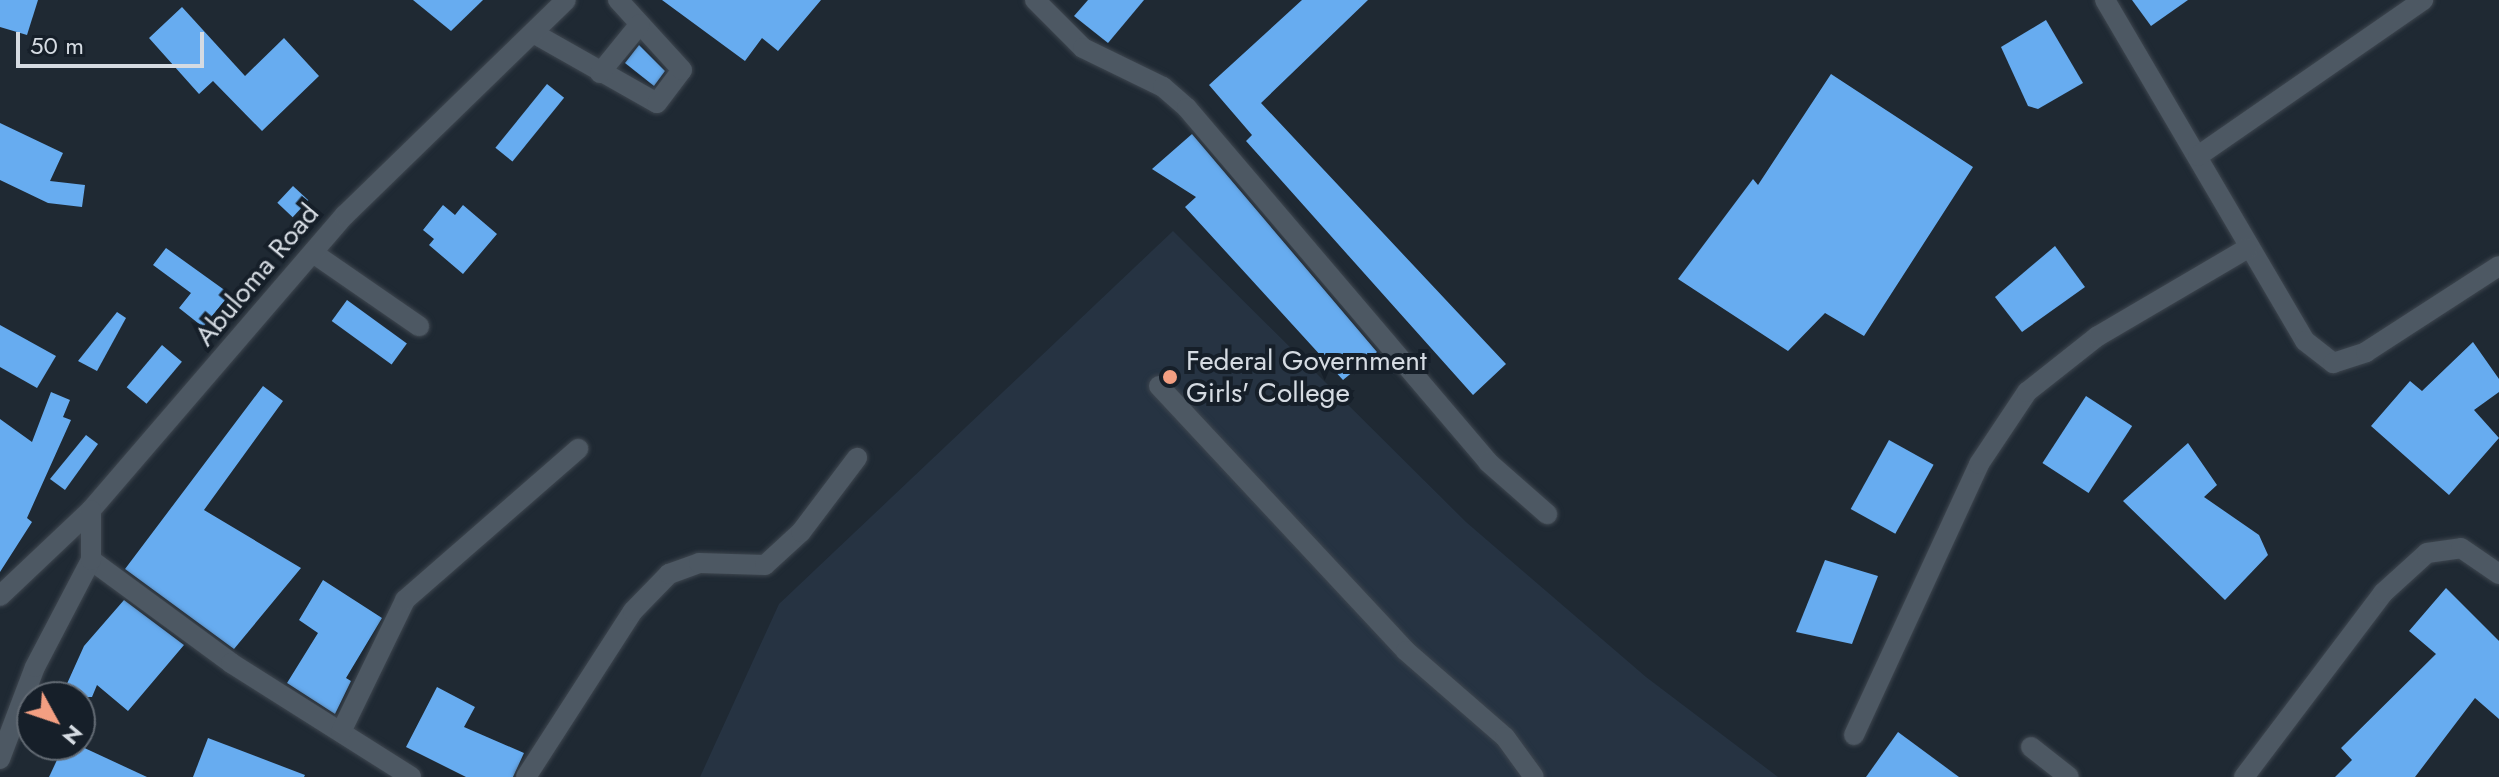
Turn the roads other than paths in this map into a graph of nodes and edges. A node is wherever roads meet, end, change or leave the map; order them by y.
1 (566, 0) edge
2 (618, 0) edge
3 (1035, 0) edge
4 (2105, 0) edge
5 (2423, 0) edge
6 (640, 24) junction
7 (535, 34) junction
8 (600, 73) junction
9 (2198, 156) junction
10 (2248, 248) junction
11 (313, 253) junction
12 (2499, 266) edge
13 (419, 326) dead end
14 (1159, 386) dead end
15 (578, 449) dead end
16 (857, 458) dead end
17 (91, 510) junction
18 (1547, 514) dead end
19 (91, 560) junction
20 (2499, 574) edge
21 (0, 596) edge
22 (341, 732) junction
23 (1854, 735) dead end
24 (2031, 747) dead end
25 (0, 759) edge
26 (389, 772) edge
27 (411, 777) edge
28 (526, 777) edge
29 (1534, 777) edge
30 (2069, 777) edge
31 (2244, 777) edge

1 - 7 street, Abuloma Road
2 - 6 street
3 - 18 street
4 - 9 street
5 - 9 street
6 - 8 street
6 - 8 street
7 - 8 street
7 - 11 street, Abuloma Road
9 - 10 street
10 - 12 street
10 - 23 street
11 - 13 street
11 - 17 street, Abuloma Road
14 - 29 street
15 - 22 street
16 - 28 street
17 - 19 street
17 - 21 street, Abuloma Road
19 - 22 street
19 - 25 street
20 - 31 street
22 - 26 street
24 - 30 street
26 - 27 street

